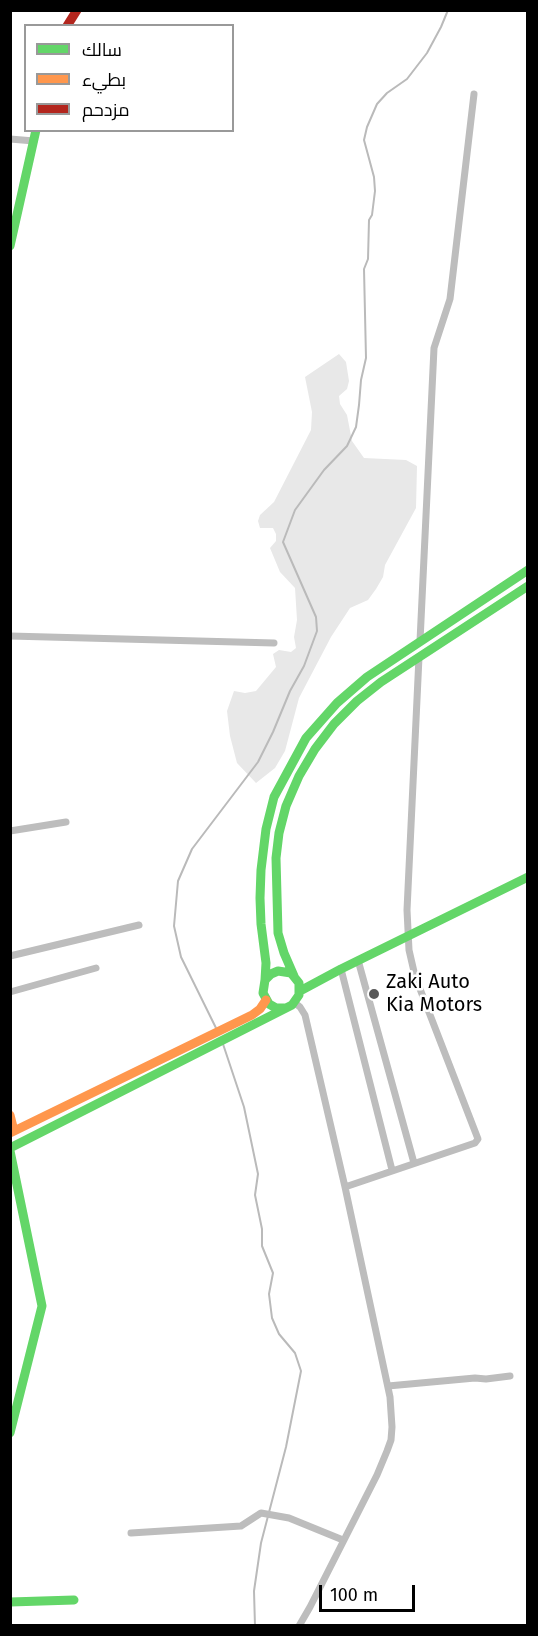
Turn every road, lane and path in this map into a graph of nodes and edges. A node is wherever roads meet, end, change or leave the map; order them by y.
1 (76, 10) edge
2 (68, 24) edge
3 (474, 94) dead end
4 (35, 132) edge
5 (10, 139) edge
6 (33, 141) junction
7 (10, 246) edge
8 (528, 570) edge
9 (528, 586) edge
10 (10, 636) edge
11 (420, 641) junction
12 (274, 643) dead end
13 (419, 657) junction
14 (66, 822) dead end
15 (10, 831) edge
16 (528, 877) edge
17 (139, 925) dead end
18 (408, 936) junction
19 (10, 956) edge
20 (358, 960) junction
21 (96, 968) dead end
22 (341, 969) junction
23 (294, 976) junction
24 (265, 980) junction
25 (300, 991) junction
26 (10, 992) edge
27 (266, 1000) junction
28 (295, 1002) junction
29 (284, 1008) junction
30 (228, 1032) junction
31 (10, 1115) edge
32 (12, 1132) edge
33 (10, 1149) edge
34 (414, 1162) junction
35 (392, 1170) junction
36 (345, 1187) junction
37 (510, 1376) dead end
38 (388, 1386) junction
39 (10, 1433) edge
40 (131, 1533) dead end
41 (343, 1540) junction
42 (74, 1600) dead end
43 (10, 1602) edge
44 (299, 1626) edge

1 - 2 main road
3 - 11 street
4 - 6 main road
5 - 6 street
6 - 7 main road
8 - 11 main road
9 - 13 main road
10 - 12 street
11 - 24 main road
13 - 18 street
13 - 23 main road
14 - 15 street
16 - 18 main road
17 - 19 street
18 - 20 main road
18 - 34 street
20 - 22 main road
20 - 34 street
21 - 26 street
22 - 25 main road
22 - 35 street
23 - 24 main road
23 - 25 main road
24 - 27 main road
25 - 28 main road
27 - 29 main road
27 - 30 main road
28 - 29 main road
28 - 36 street
29 - 30 main road
30 - 32 main road
30 - 33 main road
31 - 32 main road
33 - 39 main road
34 - 35 street
35 - 36 street
36 - 38 street
37 - 38 street
38 - 41 street
40 - 41 street
41 - 44 street
42 - 43 main road

